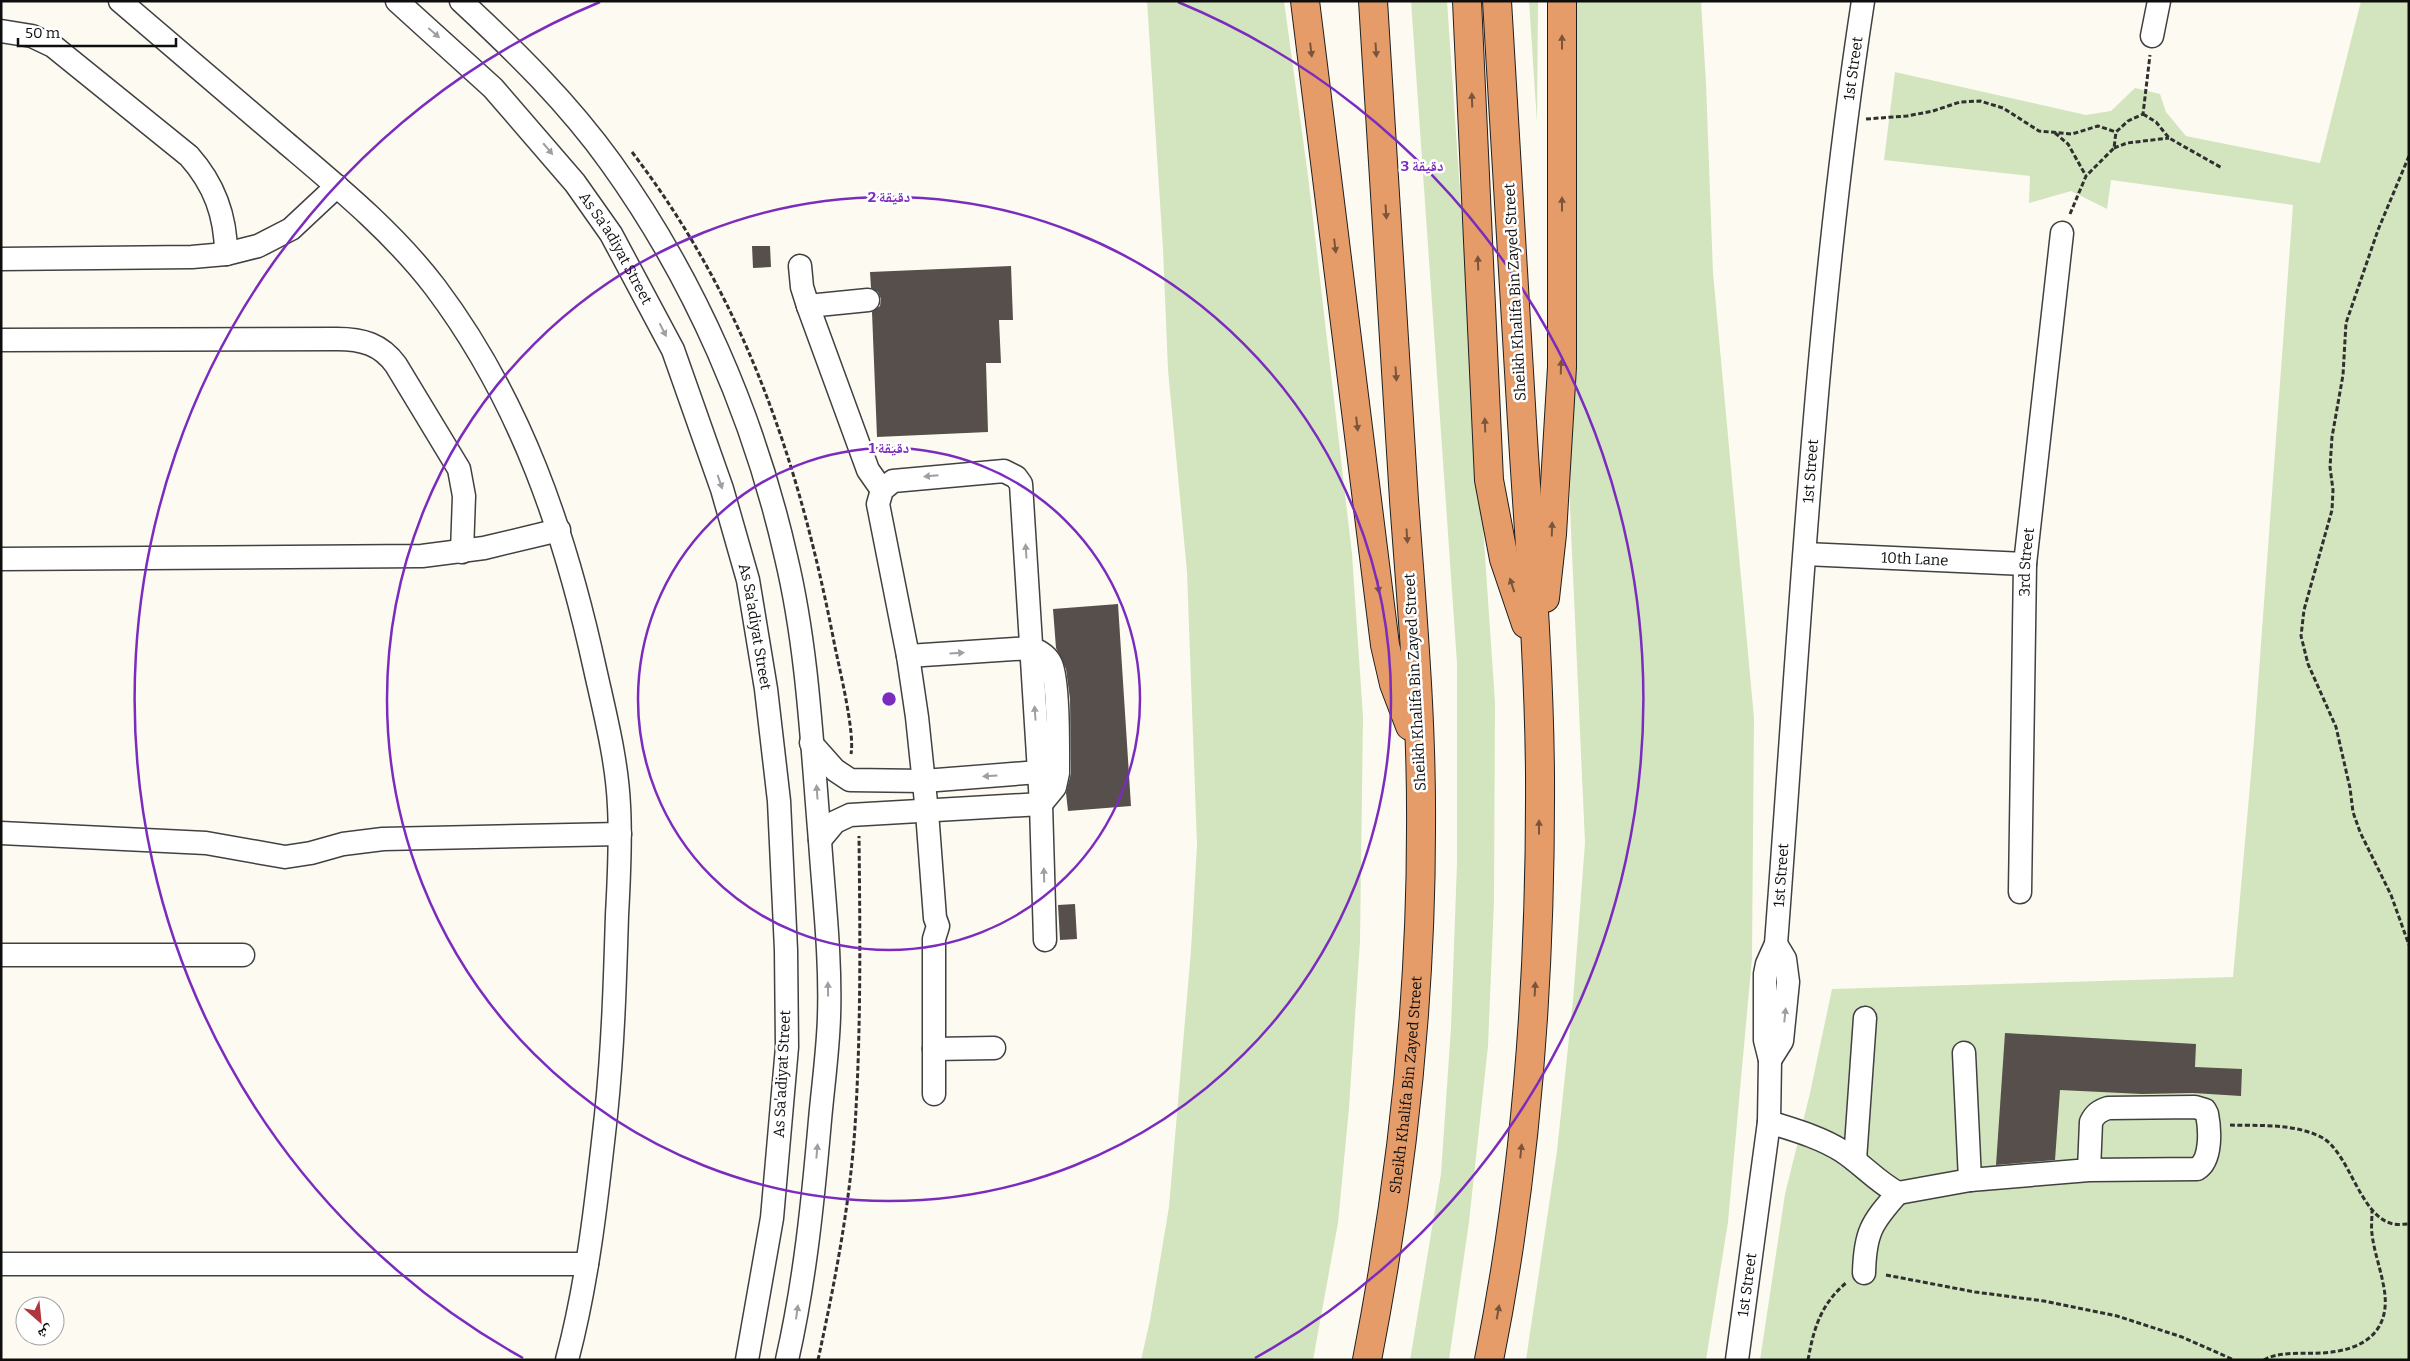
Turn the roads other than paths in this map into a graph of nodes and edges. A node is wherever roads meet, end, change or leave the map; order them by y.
1 (120, 1) edge
2 (397, 1) edge
3 (461, 1) edge
4 (1305, 1) edge
5 (1373, 1) edge
6 (1467, 1) edge
7 (1497, 1) edge
8 (1562, 1) edge
9 (1863, 1) edge
10 (2159, 1) edge
11 (1, 31) edge
12 (2152, 36) road end
13 (337, 186) junction
14 (2062, 233) road end
15 (226, 254) junction
16 (1, 259) edge
17 (800, 266) dead end
18 (868, 300) dead end
19 (808, 306) junction
20 (1, 340) edge
21 (882, 490) junction
22 (559, 530) junction
23 (462, 552) junction
24 (1805, 554) junction
25 (1, 559) edge
26 (2025, 564) junction
27 (1536, 646) junction
28 (1031, 648) junction
29 (908, 656) junction
30 (811, 742) junction
31 (1419, 745) junction
32 (1039, 772) junction
33 (924, 780) junction
34 (1041, 804) junction
35 (927, 812) junction
36 (1, 833) edge
37 (620, 834) junction
38 (820, 840) junction
39 (2020, 892) dead end
40 (1044, 932) dead end
41 (1, 955) edge
42 (243, 955) dead end
43 (1866, 1018) dead end
44 (994, 1048) dead end
45 (934, 1049) junction
46 (1964, 1053) dead end
47 (934, 1094) dead end
48 (1769, 1122) junction
49 (1855, 1160) junction
50 (2089, 1170) junction
51 (1970, 1180) junction
52 (1898, 1194) junction
53 (1, 1264) edge
54 (587, 1264) junction
55 (1864, 1273) road end
56 (567, 1360) edge
57 (747, 1360) edge
58 (787, 1360) edge
59 (1367, 1360) edge
60 (1489, 1360) edge
61 (1737, 1360) edge

1 - 13 street
2 -> 57 street, As Sa'adiyat Street
3 - 30 street
4 -> 31 highway
5 -> 31 highway, Sheikh Khalifa Bin Zayed Street
27 -> 6 highway
7 - 27 highway, Sheikh Khalifa Bin Zayed Street
27 -> 8 highway
9 - 24 street, 1st Street
10 - 12 street
11 - 15 street
13 - 15 street
13 - 22 street
14 - 26 street, 3rd Street
15 - 16 street
17 - 19 street
18 - 19 street
19 - 21 street
20 - 23 street
28 -> 21 street
21 - 29 street
22 - 23 street
22 - 37 street
23 - 25 street
24 - 26 street, 10th Lane
24 - 48 street, 1st Street
26 - 39 street, 3rd Street
60 -> 27 highway, Sheikh Khalifa Bin Zayed Street
29 -> 28 street
32 -> 28 street
28 - 34 street
29 - 33 street
30 - 33 street
38 -> 30 street
31 - 59 highway, Sheikh Khalifa Bin Zayed Street
32 -> 33 street
32 - 34 street
33 - 35 street
34 - 35 street
40 -> 34 street
35 - 38 street
35 - 45 street
36 - 37 street
37 - 54 street
58 -> 38 street
41 - 42 street
43 - 49 street
44 - 45 street
45 - 47 street
46 - 51 street
48 - 49 street
48 - 61 street, 1st Street
49 - 52 street
50 - 50 street
50 - 51 street
51 - 52 street
52 - 55 street
53 - 54 street
54 - 56 street

